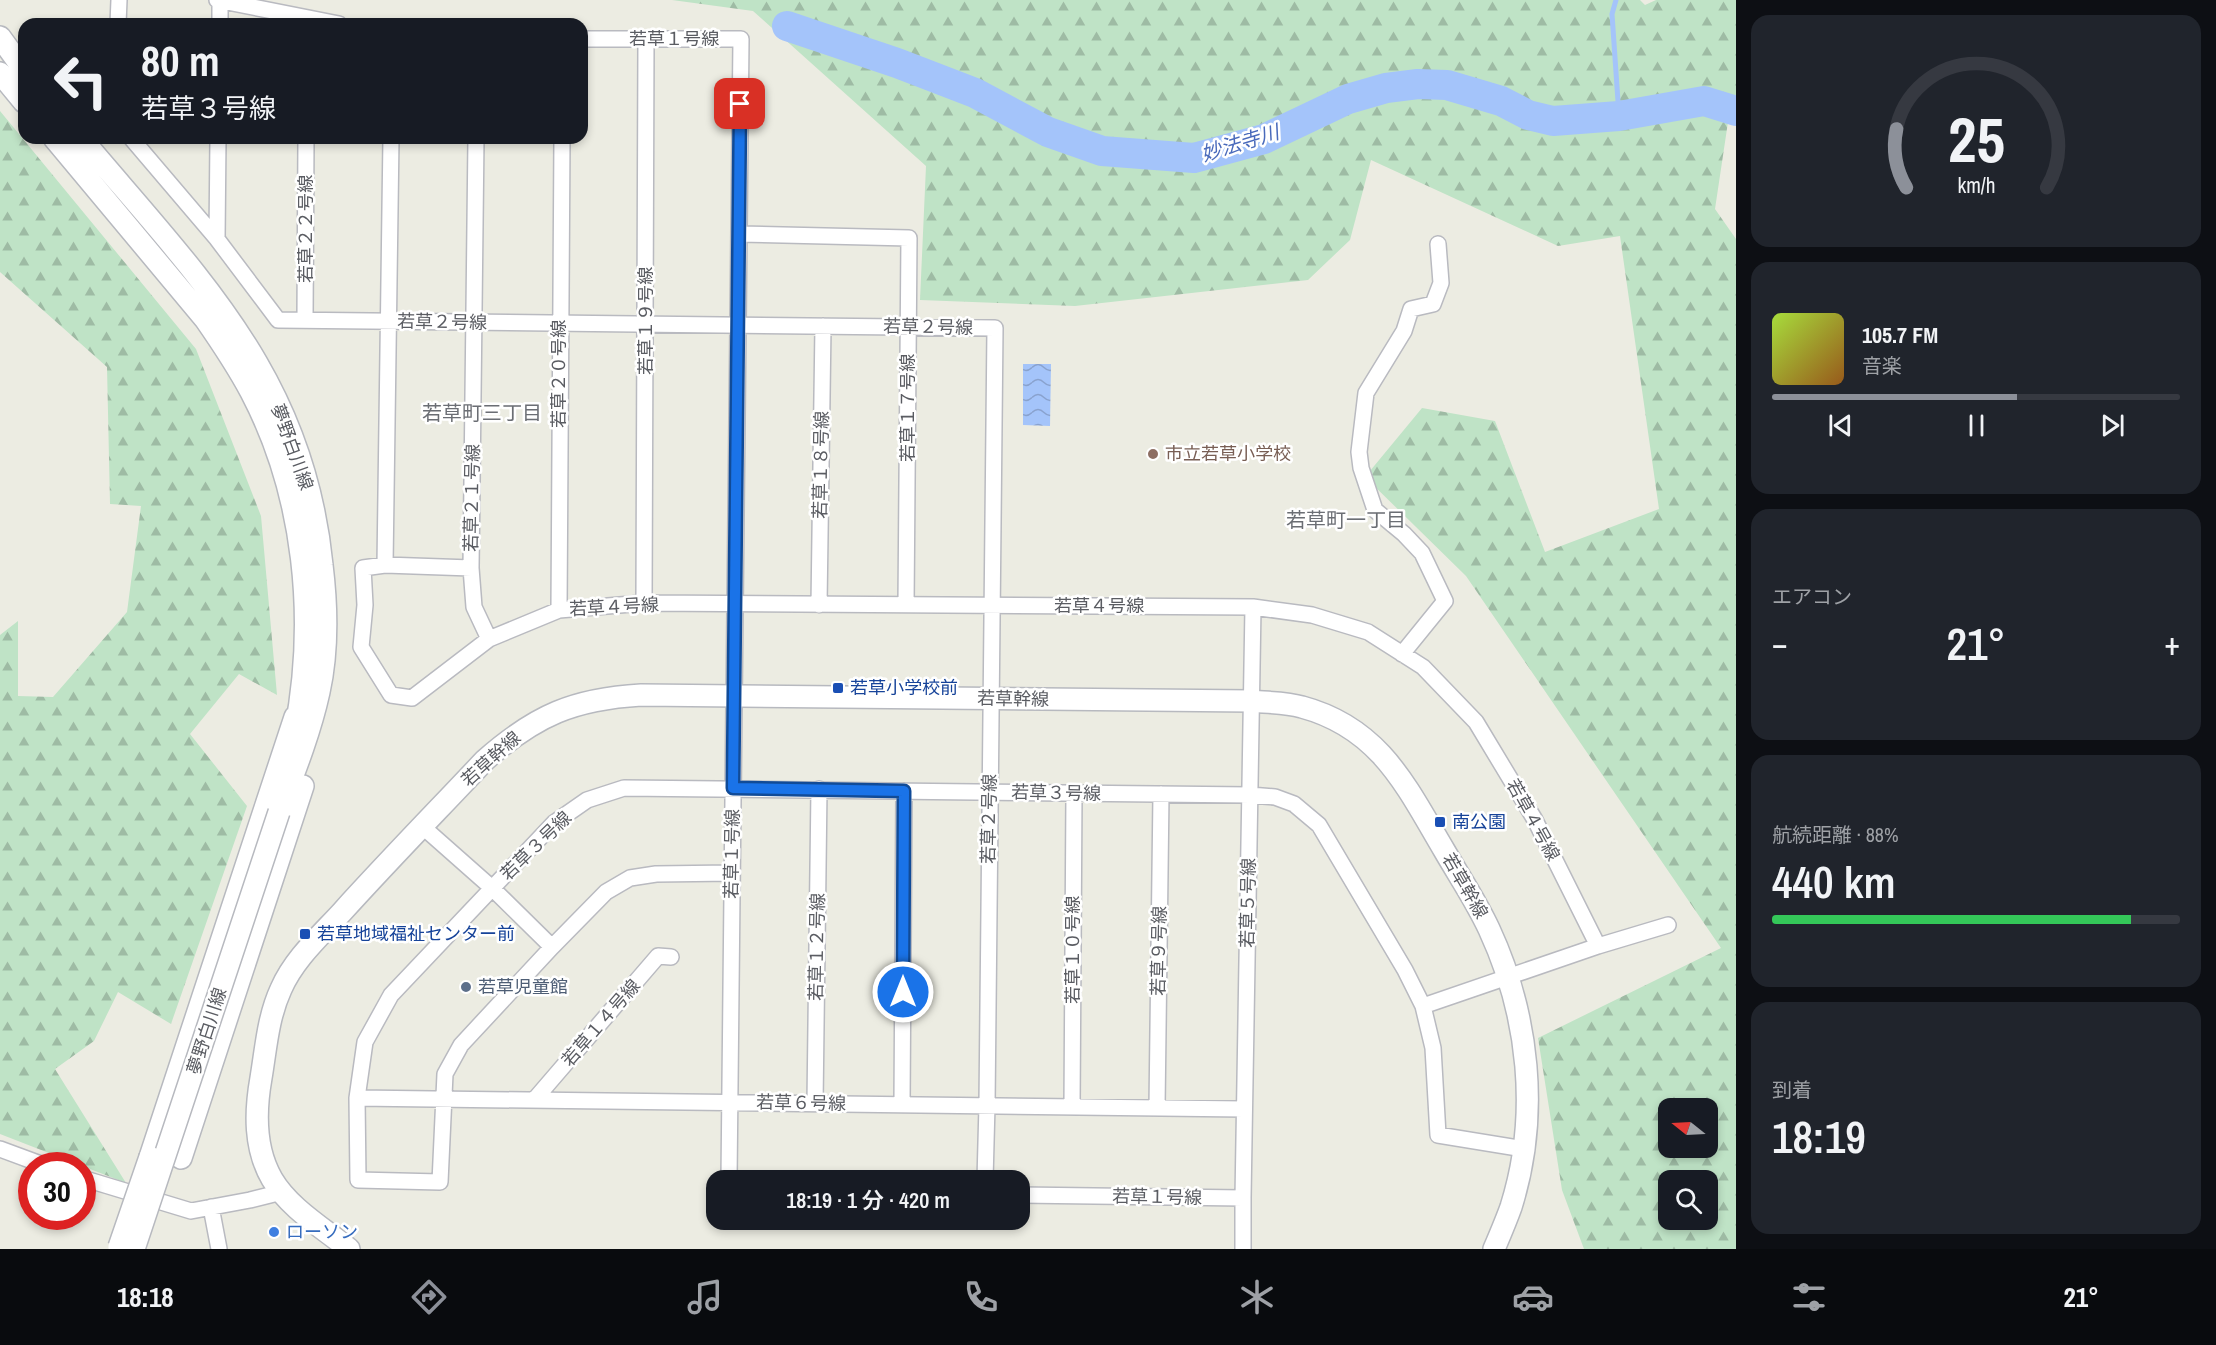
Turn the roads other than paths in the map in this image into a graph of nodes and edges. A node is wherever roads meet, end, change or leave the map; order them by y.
1 (119, 0) edge
2 (219, 1) edge
3 (118, 18) edge
4 (220, 18) edge
5 (293, 18) edge
6 (0, 37) edge
7 (588, 39) edge
8 (646, 39) junction
9 (18, 62) edge
10 (0, 73) edge
11 (18, 95) edge
12 (59, 144) edge
13 (86, 144) edge
14 (136, 144) edge
15 (218, 144) edge
16 (306, 144) edge
17 (391, 144) edge
18 (476, 144) edge
19 (562, 144) edge
20 (739, 234) junction
21 (217, 238) junction
22 (1438, 244) dead end
23 (305, 320) junction
24 (389, 321) junction
25 (474, 322) junction
26 (560, 324) junction
27 (646, 324) junction
28 (738, 325) junction
29 (823, 326) junction
30 (908, 327) junction
31 (386, 565) junction
32 (471, 568) junction
33 (644, 603) junction
34 (735, 605) junction
35 (819, 605) junction
36 (906, 605) junction
37 (993, 606) junction
38 (1253, 607) junction
39 (559, 610) junction
40 (489, 639) junction
41 (1402, 654) junction
42 (310, 695) junction
43 (734, 696) junction
44 (991, 699) junction
45 (1252, 702) junction
46 (733, 788) junction
47 (819, 789) junction
48 (904, 791) junction
49 (989, 792) junction
50 (1074, 793) junction
51 (1161, 794) junction
52 (1250, 795) junction
53 (423, 827) junction
54 (732, 873) junction
55 (492, 888) junction
56 (1668, 924) dead end
57 (1598, 946) junction
58 (552, 947) junction
59 (671, 957) dead end
60 (1508, 976) junction
61 (1423, 1006) junction
62 (357, 1098) junction
63 (442, 1098) junction
64 (534, 1099) junction
65 (730, 1103) junction
66 (815, 1104) junction
67 (902, 1104) junction
68 (987, 1106) junction
69 (1072, 1107) junction
70 (1157, 1108) junction
71 (1244, 1109) junction
72 (0, 1149) edge
73 (1524, 1149) junction
74 (18, 1156) edge
75 (729, 1170) edge
76 (985, 1170) edge
77 (96, 1182) edge
78 (282, 1192) junction
79 (1030, 1195) edge
80 (1243, 1198) junction
81 (211, 1207) junction
82 (124, 1248) edge
83 (148, 1249) edge
84 (219, 1249) edge
85 (349, 1249) edge
86 (1243, 1249) edge
87 (1494, 1249) edge

1 - 3 street
2 - 4 street
2 - 5 street
6 - 9 street
7 - 8 street, 若草１号線
8 - 20 street, 若草１号線
8 - 27 street, 若草１９号線
10 - 11 street
12 - 42 street, 夢野白川線
13 - 42 street, 夢野白川線
14 - 21 street, 若草２号線
15 - 21 street
16 - 23 street, 若草２２号線
17 - 24 street
18 - 25 street, 若草２１号線
19 - 26 street, 若草２０号線
20 - 28 street, 若草１号線
20 - 30 street, 若草１７号線
21 - 23 street, 若草２号線
22 - 41 street
23 - 24 street, 若草２号線
24 - 25 street, 若草２号線
24 - 31 street
25 - 26 street, 若草２号線
25 - 32 street, 若草２１号線
26 - 27 street, 若草２号線
26 - 39 street, 若草２０号線
27 - 28 street, 若草２号線
27 - 33 street, 若草１９号線
28 - 29 street, 若草２号線
28 - 34 street, 若草１号線
29 - 30 street, 若草２号線
29 - 35 street, 若草１８号線
30 - 36 street, 若草１７号線
30 - 37 street, 若草２号線
31 - 32 street
31 - 40 street, 若草４号線
32 - 40 street, 若草２１号線
33 - 34 street, 若草４号線
33 - 39 street, 若草４号線
34 - 35 street, 若草４号線
34 - 43 street, 若草１号線
35 - 36 street, 若草４号線
36 - 37 street, 若草４号線
37 - 38 street, 若草４号線
37 - 44 street, 若草２号線
38 - 41 street, 若草４号線
38 - 45 street, 若草５号線
39 - 40 street, 若草４号線
41 - 57 street, 若草４号線
42 - 82 street, 夢野白川線, bridge
42 - 82 street, bridge
42 - 83 street
43 - 44 street, 若草幹線
43 - 46 street, 若草１号線
43 - 53 street, 若草幹線
44 - 45 street, 若草幹線
44 - 49 street, 若草２号線
45 - 52 street, 若草５号線
45 - 60 street, 若草幹線
46 - 47 street, 若草３号線
46 - 54 street, 若草１号線
46 - 55 street, 若草３号線
47 - 48 street, 若草３号線
47 - 66 street, 若草１２号線
48 - 49 street, 若草３号線
48 - 67 street
49 - 50 street, 若草３号線
49 - 68 street, 若草２号線
50 - 51 street, 若草３号線
50 - 69 street, 若草１０号線
51 - 52 street, 若草３号線
51 - 70 street, 若草９号線
52 - 61 street, 若草３号線
52 - 71 street, 若草５号線
53 - 55 street
53 - 78 street, 若草幹線
54 - 58 street
54 - 65 street, 若草１号線
55 - 58 street
55 - 62 street, 若草３号線
56 - 57 street
57 - 60 street
58 - 63 street
59 - 64 street, 若草１４号線
60 - 61 street
60 - 73 street, 若草幹線
61 - 73 street, 若草３号線
62 - 63 street, 若草６号線
62 - 63 street, 若草３号線
63 - 64 street, 若草６号線
64 - 65 street, 若草６号線
65 - 66 street, 若草６号線
65 - 75 street, 若草１号線
66 - 67 street, 若草６号線
67 - 68 street, 若草６号線
68 - 69 street, 若草６号線
68 - 76 street, 若草２号線
69 - 70 street, 若草６号線
70 - 71 street, 若草６号線
71 - 80 street, 若草５号線
72 - 74 street
73 - 87 street, 若草幹線
77 - 81 street
78 - 81 street
78 - 85 street, 若草幹線
79 - 80 street, 若草１号線
80 - 86 street
81 - 84 street

